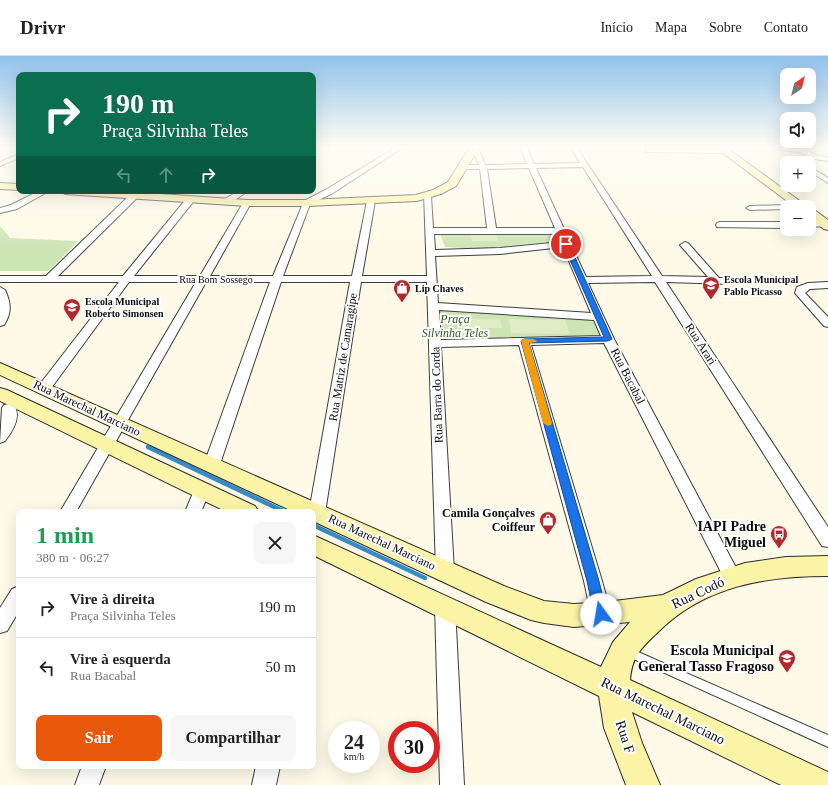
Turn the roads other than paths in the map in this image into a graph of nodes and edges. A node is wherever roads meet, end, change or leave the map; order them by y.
1 (344, 182) edge
2 (453, 182) edge
3 (485, 182) edge
4 (539, 182) edge
5 (596, 182) edge
6 (767, 182) edge
7 (0, 186) edge
8 (16, 187) edge
9 (330, 191) junction
10 (39, 194) edge
11 (106, 194) edge
12 (239, 194) edge
13 (134, 196) junction
14 (427, 196) junction
15 (190, 200) junction
16 (791, 200) edge
17 (354, 201) junction
18 (371, 201) junction
19 (226, 202) junction
20 (307, 203) junction
21 (247, 204) junction
22 (780, 207) edge
23 (750, 208) dead end
24 (0, 211) edge
25 (720, 225) dead end
26 (780, 225) edge
27 (492, 230) junction
28 (429, 231) junction
29 (560, 231) junction
30 (566, 244) junction
31 (685, 245) dead end
32 (430, 252) junction
33 (50, 278) junction
34 (127, 278) junction
35 (277, 278) junction
36 (0, 279) edge
37 (203, 279) junction
38 (356, 279) junction
39 (432, 279) junction
40 (659, 279) junction
41 (582, 280) junction
42 (716, 280) junction
43 (731, 281) dead end
44 (828, 285) edge
45 (0, 290) edge
46 (433, 306) junction
47 (598, 317) junction
48 (0, 322) edge
49 (828, 324) edge
50 (608, 339) junction
51 (524, 341) junction
52 (435, 344) junction
53 (0, 368) edge
54 (23, 378) junction
55 (44, 388) junction
56 (0, 390) edge
57 (7, 403) edge
58 (120, 422) junction
59 (0, 438) edge
60 (108, 445) junction
61 (212, 464) junction
62 (202, 490) junction
63 (70, 509) edge
64 (194, 509) edge
65 (241, 509) edge
66 (308, 509) edge
67 (317, 513) joint
68 (828, 541) edge
69 (316, 545) edge
70 (828, 566) edge
71 (445, 571) junction
72 (732, 577) junction
73 (16, 599) edge
74 (667, 606) junction
75 (445, 607) junction
76 (601, 614) junction
77 (0, 625) edge
78 (623, 650) junction
79 (615, 688) junction
80 (828, 741) edge
81 (93, 769) edge
82 (267, 769) edge
83 (87, 785) edge
84 (264, 785) edge
85 (452, 785) edge
86 (643, 785) edge
87 (818, 785) edge

1 - 9 street
2 - 14 main road
3 - 27 street
4 - 29 street, Rua Bacabal
5 - 40 street, Rua Arari
6 - 16 main road
7 - 8 main road
9 - 17 street
9 - 20 street
10 - 24 street
11 - 13 main road
12 - 19 street
13 - 15 main road
13 - 33 street
14 - 18 main road
14 - 28 street, Rua Barra do Corda
15 - 19 main road
15 - 34 street
17 - 18 main road
17 - 20 main road
18 - 38 street, Rua Matriz de Camaragipe
19 - 21 main road
20 - 21 main road
20 - 35 street
21 - 37 street
22 - 23 street
25 - 26 street
27 - 28 street
27 - 29 street
28 - 32 street, Rua Barra do Corda
29 - 30 street, Rua Bacabal
30 - 32 street
30 - 41 street, Rua Bacabal
31 - 42 street
32 - 39 street, Rua Barra do Corda
33 - 34 street, Rua Bom Sossego
33 - 36 street, Rua Bom Sossego
34 - 37 street, Rua Bom Sossego
34 - 55 street
35 - 37 street, Rua Bom Sossego
35 - 38 street, Rua Bom Sossego
35 - 61 street
37 - 58 street
38 - 39 street, Rua Bom Sossego
38 - 67 street, Rua Matriz de Camaragipe
39 - 46 street, Rua Barra do Corda
40 - 41 street
40 - 42 street
40 - 68 street, Rua Arari
41 - 47 street, Rua Bacabal
42 - 43 street
44 - 49 street
45 - 48 street
46 - 47 street
46 - 52 street, Rua Barra do Corda
47 - 50 street, Rua Bacabal
50 - 51 street
50 - 72 street, Rua Bacabal
51 - 52 street
51 - 76 street
52 - 71 street, Rua Barra do Corda
53 - 54 main road, Rua Marechal Marciano
54 - 55 main road, Rua Marechal Marciano
54 - 56 main road
55 - 57 main road
55 - 58 main road, Rua Marechal Marciano
57 - 59 street
57 - 60 main road, Rua Marechal Marciano
58 - 60 street
58 - 61 main road, Rua Marechal Marciano
60 - 62 main road, Rua Marechal Marciano
60 - 63 street
61 - 66 main road, Rua Marechal Marciano
62 - 64 street
62 - 65 main road, Rua Marechal Marciano
67 - 71 main road, Rua Marechal Marciano
69 - 75 main road, Rua Marechal Marciano
70 - 72 main road, Rua Codó
71 - 76 main road, Rua Marechal Marciano
72 - 74 main road, Rua Codó
73 - 77 street
74 - 76 main road, Rua Marechal Marciano
74 - 78 main road, Rua Codó
75 - 79 main road, Rua Marechal Marciano
75 - 85 street
78 - 79 main road, Rua Codó
78 - 80 lane
79 - 86 main road, Rua F
79 - 87 main road, Rua Marechal Marciano
81 - 83 street
82 - 84 street

